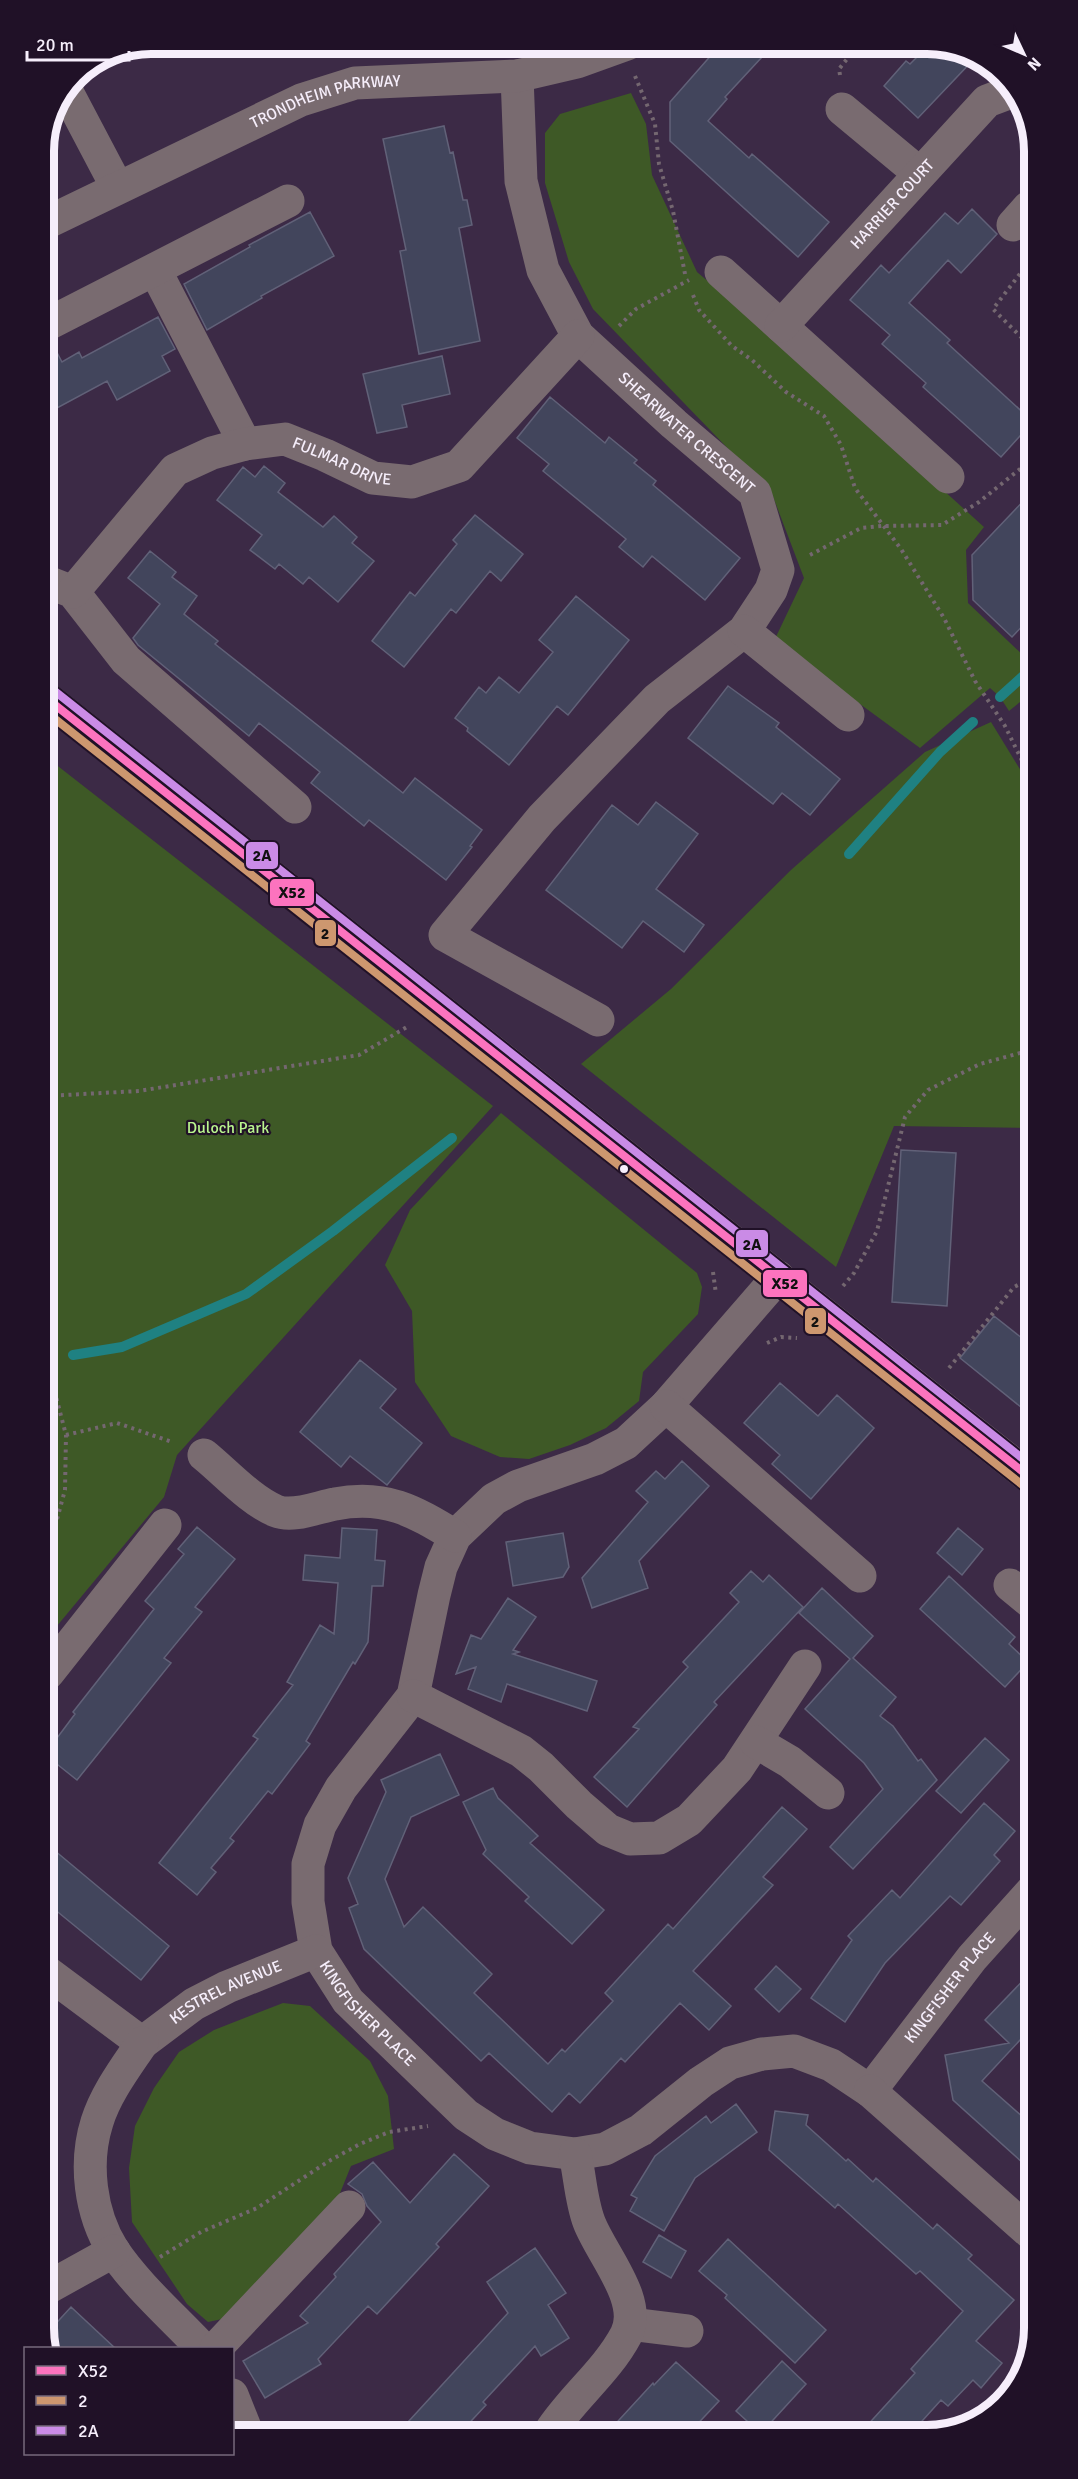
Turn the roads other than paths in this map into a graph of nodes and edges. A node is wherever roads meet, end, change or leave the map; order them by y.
1 (629, 56) edge
2 (517, 76) junction
3 (1005, 94) edge
4 (70, 98) edge
5 (842, 109) dead end
6 (919, 173) junction
7 (117, 187) junction
8 (288, 201) dead end
9 (54, 219) edge
10 (154, 270) junction
11 (721, 272) road end
12 (54, 321) edge
13 (781, 326) junction
14 (586, 344) junction
15 (245, 444) junction
16 (948, 477) dead end
17 (59, 586) edge
18 (744, 631) junction
19 (54, 704) edge
20 (848, 715) dead end
21 (295, 807) dead end
22 (598, 1020) dead end
23 (778, 1277) junction
24 (666, 1406) junction
25 (204, 1455) road end
26 (1024, 1473) edge
27 (165, 1525) dead end
28 (455, 1536) junction
29 (860, 1576) dead end
30 (54, 1665) edge
31 (805, 1666) dead end
32 (412, 1696) junction
33 (756, 1742) junction
34 (828, 1793) dead end
35 (1024, 1900) edge
36 (316, 1950) junction
37 (54, 1977) edge
38 (142, 2043) junction
39 (870, 2091) junction
40 (575, 2154) junction
41 (349, 2207) dead end
42 (1024, 2227) edge
43 (123, 2262) junction
44 (54, 2285) edge
45 (630, 2324) junction
46 (687, 2331) dead end
47 (200, 2347) edge
48 (218, 2347) edge
49 (234, 2400) edge
50 (244, 2425) edge
51 (555, 2425) edge

1 - 2 street, TRONDHEIM PARKWAY
2 - 7 street, TRONDHEIM PARKWAY
2 - 14 street, SHEARWATER CRESCENT
3 - 6 street, HARRIER COURT
4 - 7 street
5 - 6 street
6 - 13 street, HARRIER COURT
7 - 9 street, TRONDHEIM PARKWAY
8 - 10 street
10 - 12 street
10 - 15 street
11 - 13 street
13 - 16 street
14 - 15 street, FULMAR DRIVE
14 - 18 street, SHEARWATER CRESCENT
15 - 17 street, FULMAR DRIVE
17 - 21 street
18 - 20 street
18 - 22 street
19 - 23 street
23 - 24 street, KINGFISHER PLACE
23 - 26 street
24 - 28 street, KINGFISHER PLACE
24 - 29 street
25 - 28 street
27 - 30 street
28 - 32 street, KINGFISHER PLACE
31 - 33 street
32 - 33 street
32 - 36 street, KINGFISHER PLACE
33 - 34 street
35 - 39 street, KINGFISHER PLACE
36 - 38 street, KESTREL AVENUE
36 - 40 street, KINGFISHER PLACE
37 - 38 street
38 - 43 street, KESTREL AVENUE
39 - 40 street, KINGFISHER PLACE
39 - 42 street, KINGFISHER PLACE
40 - 45 street
41 - 48 street
43 - 44 street
43 - 47 street, KESTREL AVENUE
45 - 46 street
45 - 51 street
49 - 50 street

